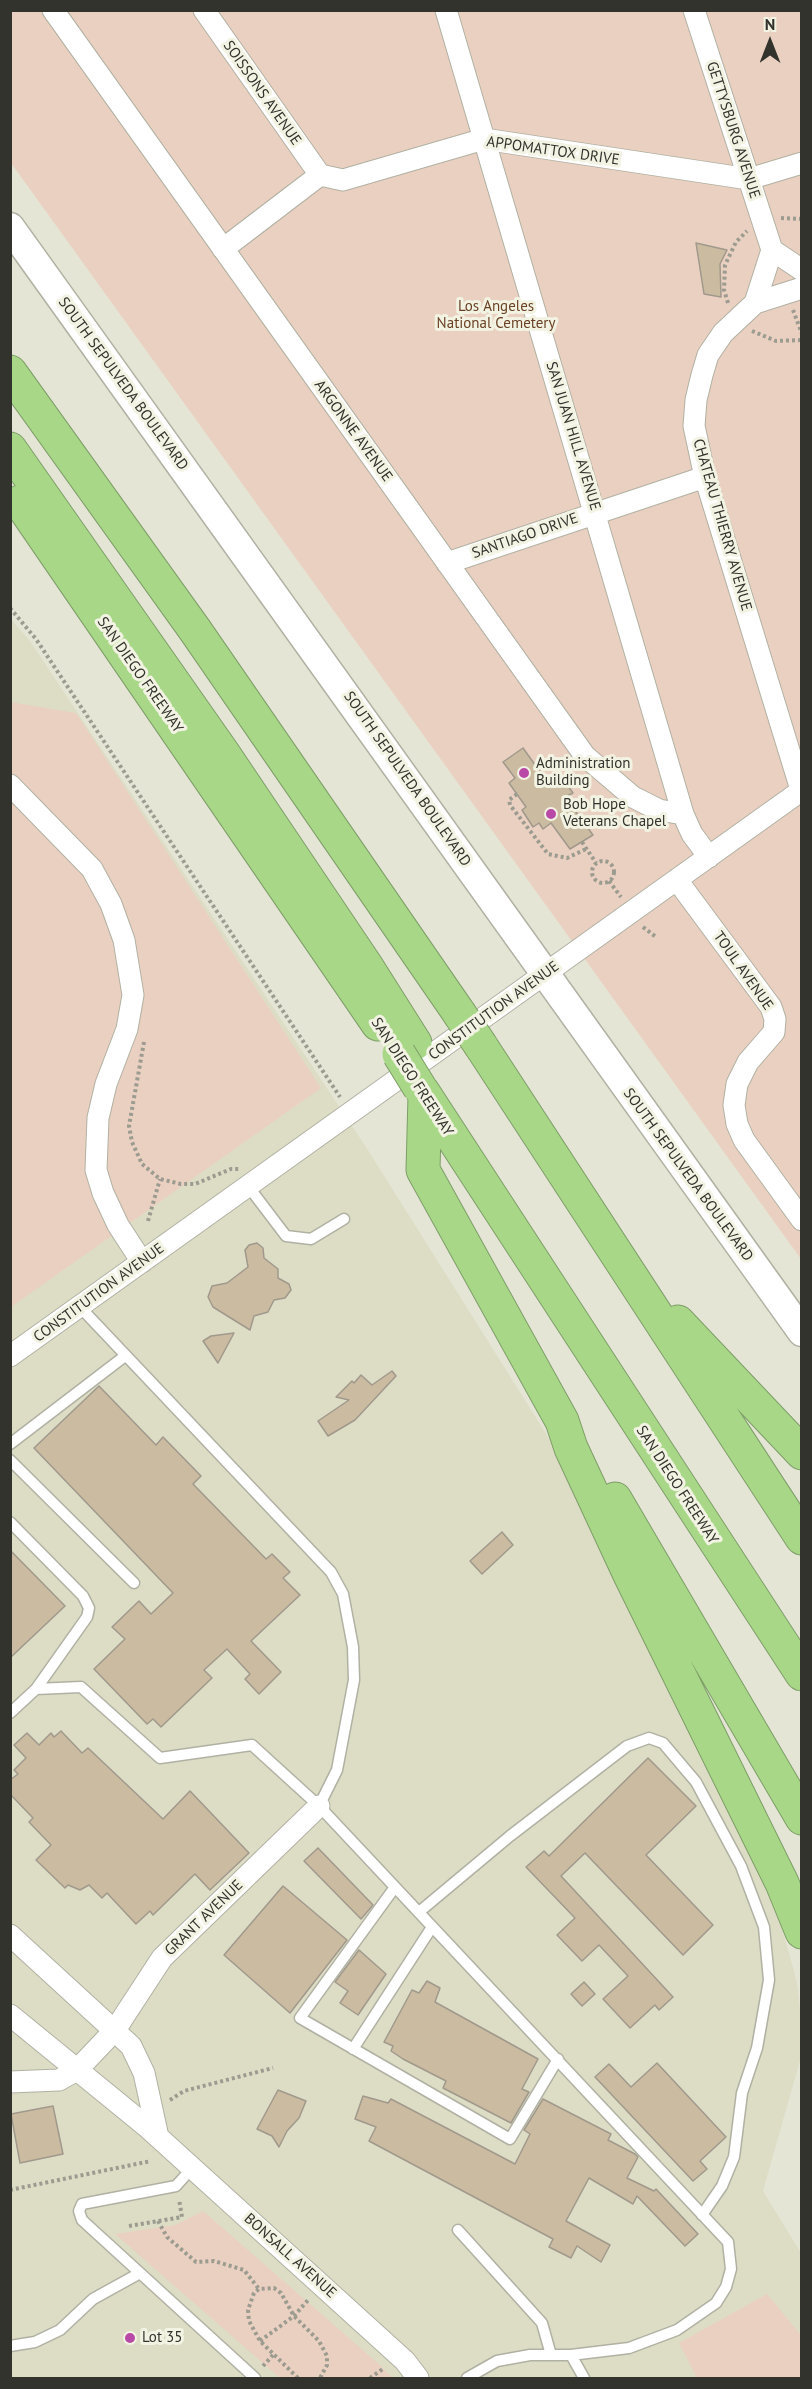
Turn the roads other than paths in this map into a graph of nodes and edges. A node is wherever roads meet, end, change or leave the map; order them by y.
1 (52, 10) edge
2 (204, 10) edge
3 (446, 10) edge
4 (693, 10) edge
5 (484, 139) junction
6 (801, 163) edge
7 (320, 176) junction
8 (749, 179) junction
9 (10, 227) edge
10 (223, 249) junction
11 (772, 250) junction
12 (801, 270) edge
13 (794, 292) edge
14 (755, 303) junction
15 (10, 372) edge
16 (10, 449) edge
17 (705, 477) junction
18 (10, 489) edge
19 (596, 512) junction
20 (447, 563) junction
21 (10, 785) edge
22 (801, 791) edge
23 (683, 814) junction
24 (709, 857) junction
25 (677, 880) junction
26 (546, 974) junction
27 (407, 1048) junction
28 (427, 1086) junction
29 (248, 1186) junction
30 (344, 1219) dead end
31 (801, 1220) edge
32 (617, 1258) junction
33 (142, 1262) junction
34 (80, 1307) junction
35 (801, 1332) edge
36 (10, 1356) edge
37 (125, 1356) junction
38 (562, 1421) junction
39 (10, 1444) edge
40 (801, 1453) edge
41 (10, 1460) edge
42 (10, 1522) edge
43 (801, 1538) edge
44 (134, 1583) dead end
45 (801, 1636) edge
46 (801, 1674) edge
47 (36, 1689) junction
48 (10, 1713) edge
49 (319, 1806) junction
50 (801, 1818) edge
51 (395, 1887) junction
52 (419, 1912) junction
53 (432, 1926) junction
54 (801, 1932) edge
55 (10, 1935) edge
56 (10, 2015) edge
57 (115, 2030) junction
58 (353, 2049) junction
59 (558, 2059) junction
60 (77, 2070) junction
61 (10, 2082) edge
62 (158, 2137) junction
63 (192, 2168) junction
64 (702, 2215) junction
65 (458, 2230) dead end
66 (140, 2273) junction
67 (10, 2346) edge
68 (551, 2355) junction
69 (571, 2355) junction
70 (255, 2379) edge
71 (418, 2379) edge
72 (467, 2379) edge
73 (584, 2379) edge

1 - 10 street, ARGONNE AVENUE
2 - 7 street, SOISSONS AVENUE
3 - 5 street, SAN JUAN HILL AVENUE
4 - 8 street, GETTYSBURG AVENUE
5 - 7 street, APPOMATTOX DRIVE
5 - 8 street, APPOMATTOX DRIVE
5 - 19 street, SAN JUAN HILL AVENUE
6 - 8 street, APPOMATTOX DRIVE
7 - 10 street
8 - 11 street, GETTYSBURG AVENUE
9 - 26 main road, SOUTH SEPULVEDA BOULEVARD
10 - 20 street, ARGONNE AVENUE
11 - 12 street
11 - 14 street
13 - 14 street, CHATEAU THIERRY AVENUE
14 - 17 street, CHATEAU THIERRY AVENUE
15 - 32 highway, bridge
16 - 27 highway
17 - 19 street, SANTIAGO DRIVE
17 - 22 street, CHATEAU THIERRY AVENUE
18 - 27 highway, SAN DIEGO FREEWAY
19 - 20 street, SANTIAGO DRIVE
19 - 23 street, SAN JUAN HILL AVENUE
20 - 23 street, ARGONNE AVENUE
21 - 33 street
22 - 24 street, CONSTITUTION AVENUE
23 - 24 street, SAN JUAN HILL AVENUE
24 - 25 street, CONSTITUTION AVENUE
25 - 26 street, CONSTITUTION AVENUE
25 - 31 street, TOUL AVENUE
26 - 29 street, CONSTITUTION AVENUE
26 - 35 main road, SOUTH SEPULVEDA BOULEVARD
27 - 28 highway, SAN DIEGO FREEWAY, bridge
28 - 38 highway
28 - 45 highway
28 - 46 highway, SAN DIEGO FREEWAY
29 - 30 lane
29 - 33 street, CONSTITUTION AVENUE
32 - 40 highway
32 - 43 highway
33 - 34 street, CONSTITUTION AVENUE
34 - 36 street, CONSTITUTION AVENUE
34 - 37 lane
37 - 39 lane
37 - 49 lane
38 - 50 highway
38 - 54 highway
41 - 44 lane
42 - 47 lane
47 - 48 lane
47 - 49 lane
49 - 51 lane
49 - 57 street, GRANT AVENUE
51 - 52 lane
51 - 58 lane
52 - 53 lane
52 - 64 lane
53 - 58 lane
53 - 59 lane
55 - 57 street
56 - 60 street, BONSALL AVENUE
57 - 60 street, GRANT AVENUE
57 - 62 street
58 - 59 lane
59 - 64 lane
60 - 61 street, GRANT AVENUE
60 - 62 street, BONSALL AVENUE
62 - 63 street, BONSALL AVENUE
63 - 66 lane
63 - 71 street, BONSALL AVENUE
64 - 69 lane
65 - 68 lane
66 - 67 lane
66 - 70 lane
68 - 69 lane
68 - 72 lane
69 - 73 lane

